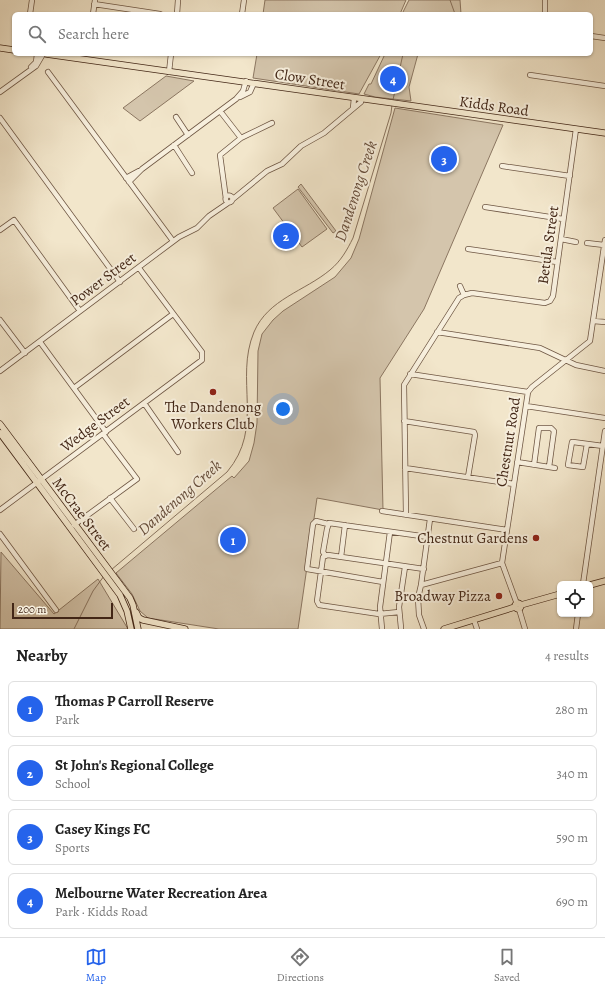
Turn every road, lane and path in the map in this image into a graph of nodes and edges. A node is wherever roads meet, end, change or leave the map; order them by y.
1 (32, 0) edge
2 (178, 0) edge
3 (244, 0) edge
4 (546, 0) edge
5 (95, 2) edge
6 (30, 12) edge
7 (93, 12) edge
8 (149, 12) edge
9 (176, 12) edge
10 (242, 12) edge
11 (545, 12) edge
12 (593, 36) edge
13 (605, 38) edge
14 (0, 48) edge
15 (12, 50) edge
16 (36, 56) edge
17 (44, 56) edge
18 (72, 56) edge
19 (171, 56) edge
20 (86, 57) edge
21 (26, 72) junction
22 (48, 72) dead end
23 (168, 72) junction
24 (530, 75) dead end
25 (246, 81) junction
26 (254, 83) junction
27 (605, 86) edge
28 (0, 92) edge
29 (354, 98) junction
30 (236, 99) junction
31 (361, 99) junction
32 (379, 102) joint
33 (353, 108) junction
34 (220, 111) junction
35 (0, 118) edge
36 (176, 118) dead end
37 (272, 123) dead end
38 (576, 129) junction
39 (605, 133) edge
40 (188, 135) junction
41 (241, 138) junction
42 (174, 146) junction
43 (502, 166) dead end
44 (192, 173) dead end
45 (570, 176) junction
46 (128, 180) junction
47 (229, 199) junction
48 (485, 207) dead end
49 (563, 219) junction
50 (0, 230) edge
51 (560, 240) junction
52 (173, 242) junction
53 (576, 242) dead end
54 (605, 242) edge
55 (587, 243) dead end
56 (468, 249) dead end
57 (557, 262) junction
58 (138, 268) junction
59 (120, 282) junction
60 (460, 286) dead end
61 (464, 295) junction
62 (80, 311) junction
63 (173, 314) junction
64 (0, 320) edge
65 (593, 320) junction
66 (605, 322) edge
67 (438, 332) junction
68 (40, 342) junction
69 (25, 353) junction
70 (567, 360) junction
71 (0, 371) edge
72 (605, 371) edge
73 (410, 374) junction
74 (74, 388) junction
75 (528, 392) junction
76 (144, 403) junction
77 (526, 406) junction
78 (605, 418) edge
79 (404, 421) junction
80 (0, 424) edge
81 (605, 431) edge
82 (0, 433) edge
83 (104, 433) junction
84 (587, 444) junction
85 (603, 446) junction
86 (178, 452) dead end
87 (518, 462) junction
88 (534, 465) junction
89 (602, 465) edge
90 (549, 467) junction
91 (405, 468) junction
92 (555, 468) dead end
93 (468, 477) junction
94 (39, 481) junction
95 (514, 484) junction
96 (110, 498) junction
97 (0, 510) edge
98 (382, 511) dead end
99 (406, 515) junction
100 (430, 519) junction
101 (328, 524) junction
102 (345, 525) junction
103 (73, 526) junction
104 (134, 529) dead end
105 (507, 530) junction
106 (390, 532) junction
107 (0, 534) edge
108 (428, 537) junction
109 (325, 555) junction
110 (340, 557) junction
111 (502, 563) junction
112 (386, 564) junction
113 (405, 567) junction
114 (424, 569) junction
115 (321, 572) junction
116 (114, 581) junction
117 (584, 581) edge
118 (605, 581) edge
119 (383, 582) junction
120 (593, 584) edge
121 (422, 585) junction
122 (557, 595) edge
123 (133, 605) junction
124 (518, 606) junction
125 (56, 610) dead end
126 (399, 612) junction
127 (128, 613) junction
128 (379, 614) junction
129 (578, 617) edge
130 (474, 620) junction
131 (154, 623) junction
132 (137, 626) edge
133 (401, 628) edge
134 (131, 629) edge
135 (184, 629) edge
136 (382, 629) edge
137 (424, 629) edge
138 (444, 629) edge
139 (477, 629) edge
140 (525, 629) edge
141 (576, 629) edge

1 - 6 street
2 - 9 street
3 - 10 street
4 - 11 street
5 - 7 street
5 - 8 street
12 - 13 street
14 - 15 main road
16 - 21 street
17 - 21 street
18 - 20 main road, Clow Street
19 - 23 street
20 - 23 main road, Clow Street
21 - 28 street
22 - 46 street
23 - 25 main road, Clow Street
24 - 27 street
25 - 26 main road, Clow Street
25 - 30 street
26 - 29 main road, Clow Street
26 - 30 street
29 - 31 main road, Clow Street
29 - 33 street
30 - 34 street
31 - 32 main road, Clow Street
31 - 33 street, Power Street
32 - 38 main road, Kidds Road
33 - 47 street, Power Street
34 - 40 street
34 - 41 street
35 - 59 street
36 - 40 street
37 - 41 street
38 - 39 main road, Kidds Road
38 - 45 street, Betula Street
40 - 42 street
41 - 47 street
42 - 44 street
42 - 46 street
43 - 45 street
45 - 49 street, Betula Street
46 - 52 street
47 - 52 street, Power Street
48 - 49 street
49 - 51 street, Betula Street
50 - 62 street
51 - 53 street
51 - 57 street, Betula Street
52 - 58 street, Power Street
54 - 55 street
54 - 65 street, Chestnut Road
56 - 57 street
57 - 61 street, Betula Street
58 - 59 street, Power Street
58 - 63 street
59 - 62 street, Power Street
60 - 61 street
61 - 67 street
62 - 68 street, Power Street
63 - 74 street
63 - 76 street, Wedge Street
64 - 69 street
65 - 66 street
65 - 70 street, Chestnut Road
67 - 70 street
67 - 73 street
68 - 69 street, Power Street
68 - 74 street
69 - 71 street, Power Street
70 - 72 street
70 - 75 street, Chestnut Road
73 - 75 street
73 - 79 street
74 - 83 street
75 - 77 street, Chestnut Road
76 - 83 street, Wedge Street
76 - 86 street
77 - 78 street
77 - 87 street, Chestnut Road
79 - 91 street
79 - 93 street
80 - 94 main road, McCrae Street
81 - 85 street
82 - 94 main road, McCrae Street
83 - 94 street, Wedge Street
83 - 96 street
84 - 84 street
84 - 85 street
85 - 89 street
87 - 88 street
87 - 95 street, Chestnut Road
88 - 90 street
88 - 90 street
89 - 117 street
90 - 92 street
91 - 93 street
91 - 99 street
93 - 95 street
94 - 97 street, Wedge Street
94 - 103 main road, McCrae Street
95 - 105 street, Chestnut Road
96 - 103 street
96 - 104 street
98 - 99 street
99 - 100 street
100 - 105 street
100 - 108 street
101 - 102 street
101 - 109 street
101 - 115 street
102 - 106 street
102 - 110 street
103 - 116 main road, McCrae Street
105 - 111 street, Chestnut Road
106 - 108 street
106 - 112 street
107 - 125 street
108 - 114 street
109 - 110 street
109 - 115 street
110 - 112 street
111 - 121 street
111 - 124 street, Chestnut Road
112 - 113 street
112 - 119 street
113 - 114 street
113 - 126 street
114 - 121 street
115 - 119 street
115 - 128 street
116 - 123 main road, McCrae Street
116 - 127 main road, McCrae Street
118 - 120 main road
119 - 128 street
121 - 137 street
122 - 124 main road
123 - 131 main road
123 - 132 main road, McCrae Street
124 - 130 main road
124 - 140 street, Chestnut Road
126 - 128 street
126 - 133 street
127 - 132 main road
127 - 134 main road
128 - 136 street
129 - 141 street
130 - 138 main road
130 - 139 street
131 - 132 main road
131 - 135 main road

